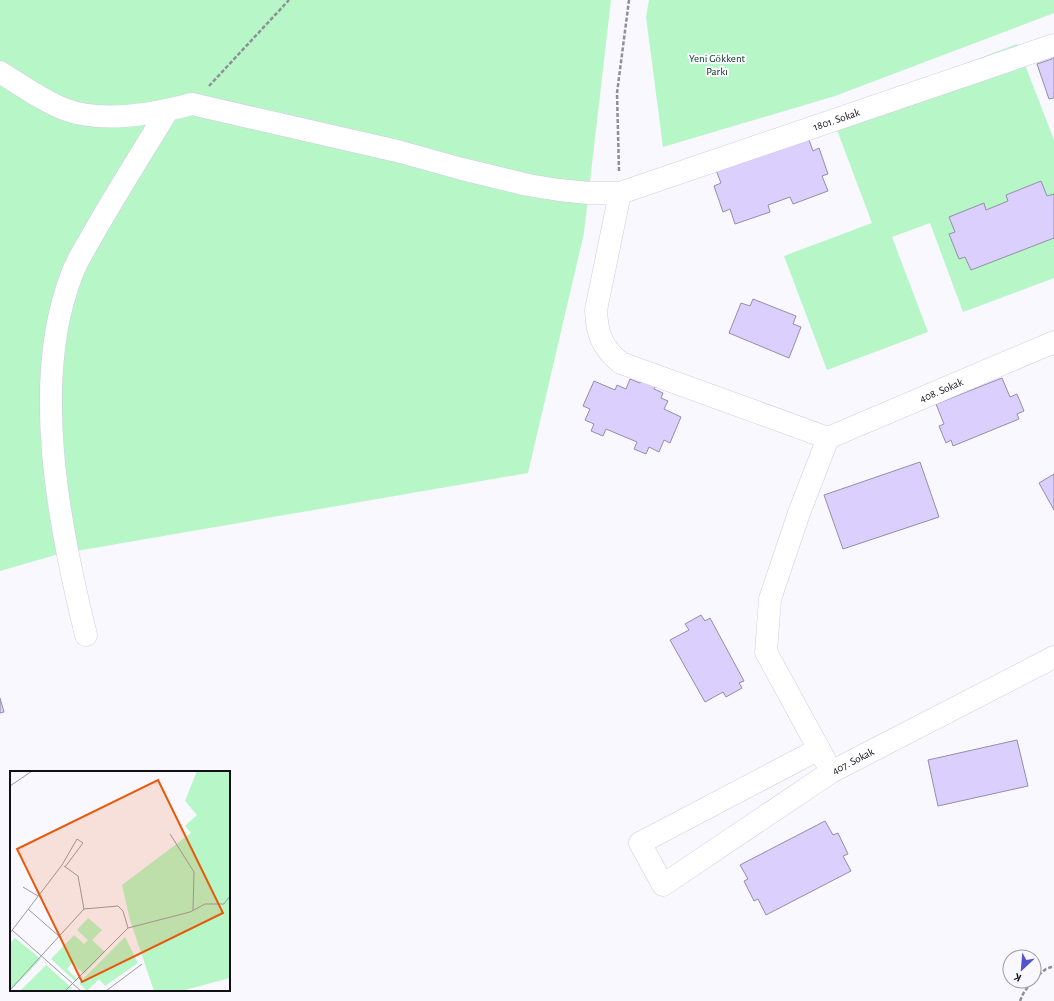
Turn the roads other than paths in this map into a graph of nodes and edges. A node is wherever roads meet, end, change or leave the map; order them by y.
1 (1054, 45) edge
2 (0, 72) edge
3 (168, 110) junction
4 (620, 194) junction
5 (1054, 342) edge
6 (828, 438) junction
7 (86, 635) dead end
8 (1054, 657) edge
9 (819, 749) junction
10 (831, 772) junction

1 - 4 street, 1801. Sokak
2 - 3 street
3 - 4 street
3 - 7 street
4 - 6 street
5 - 6 street, 408. Sokak
6 - 9 street
8 - 10 street, 407. Sokak
9 - 10 street
9 - 10 street, 407. Sokak

